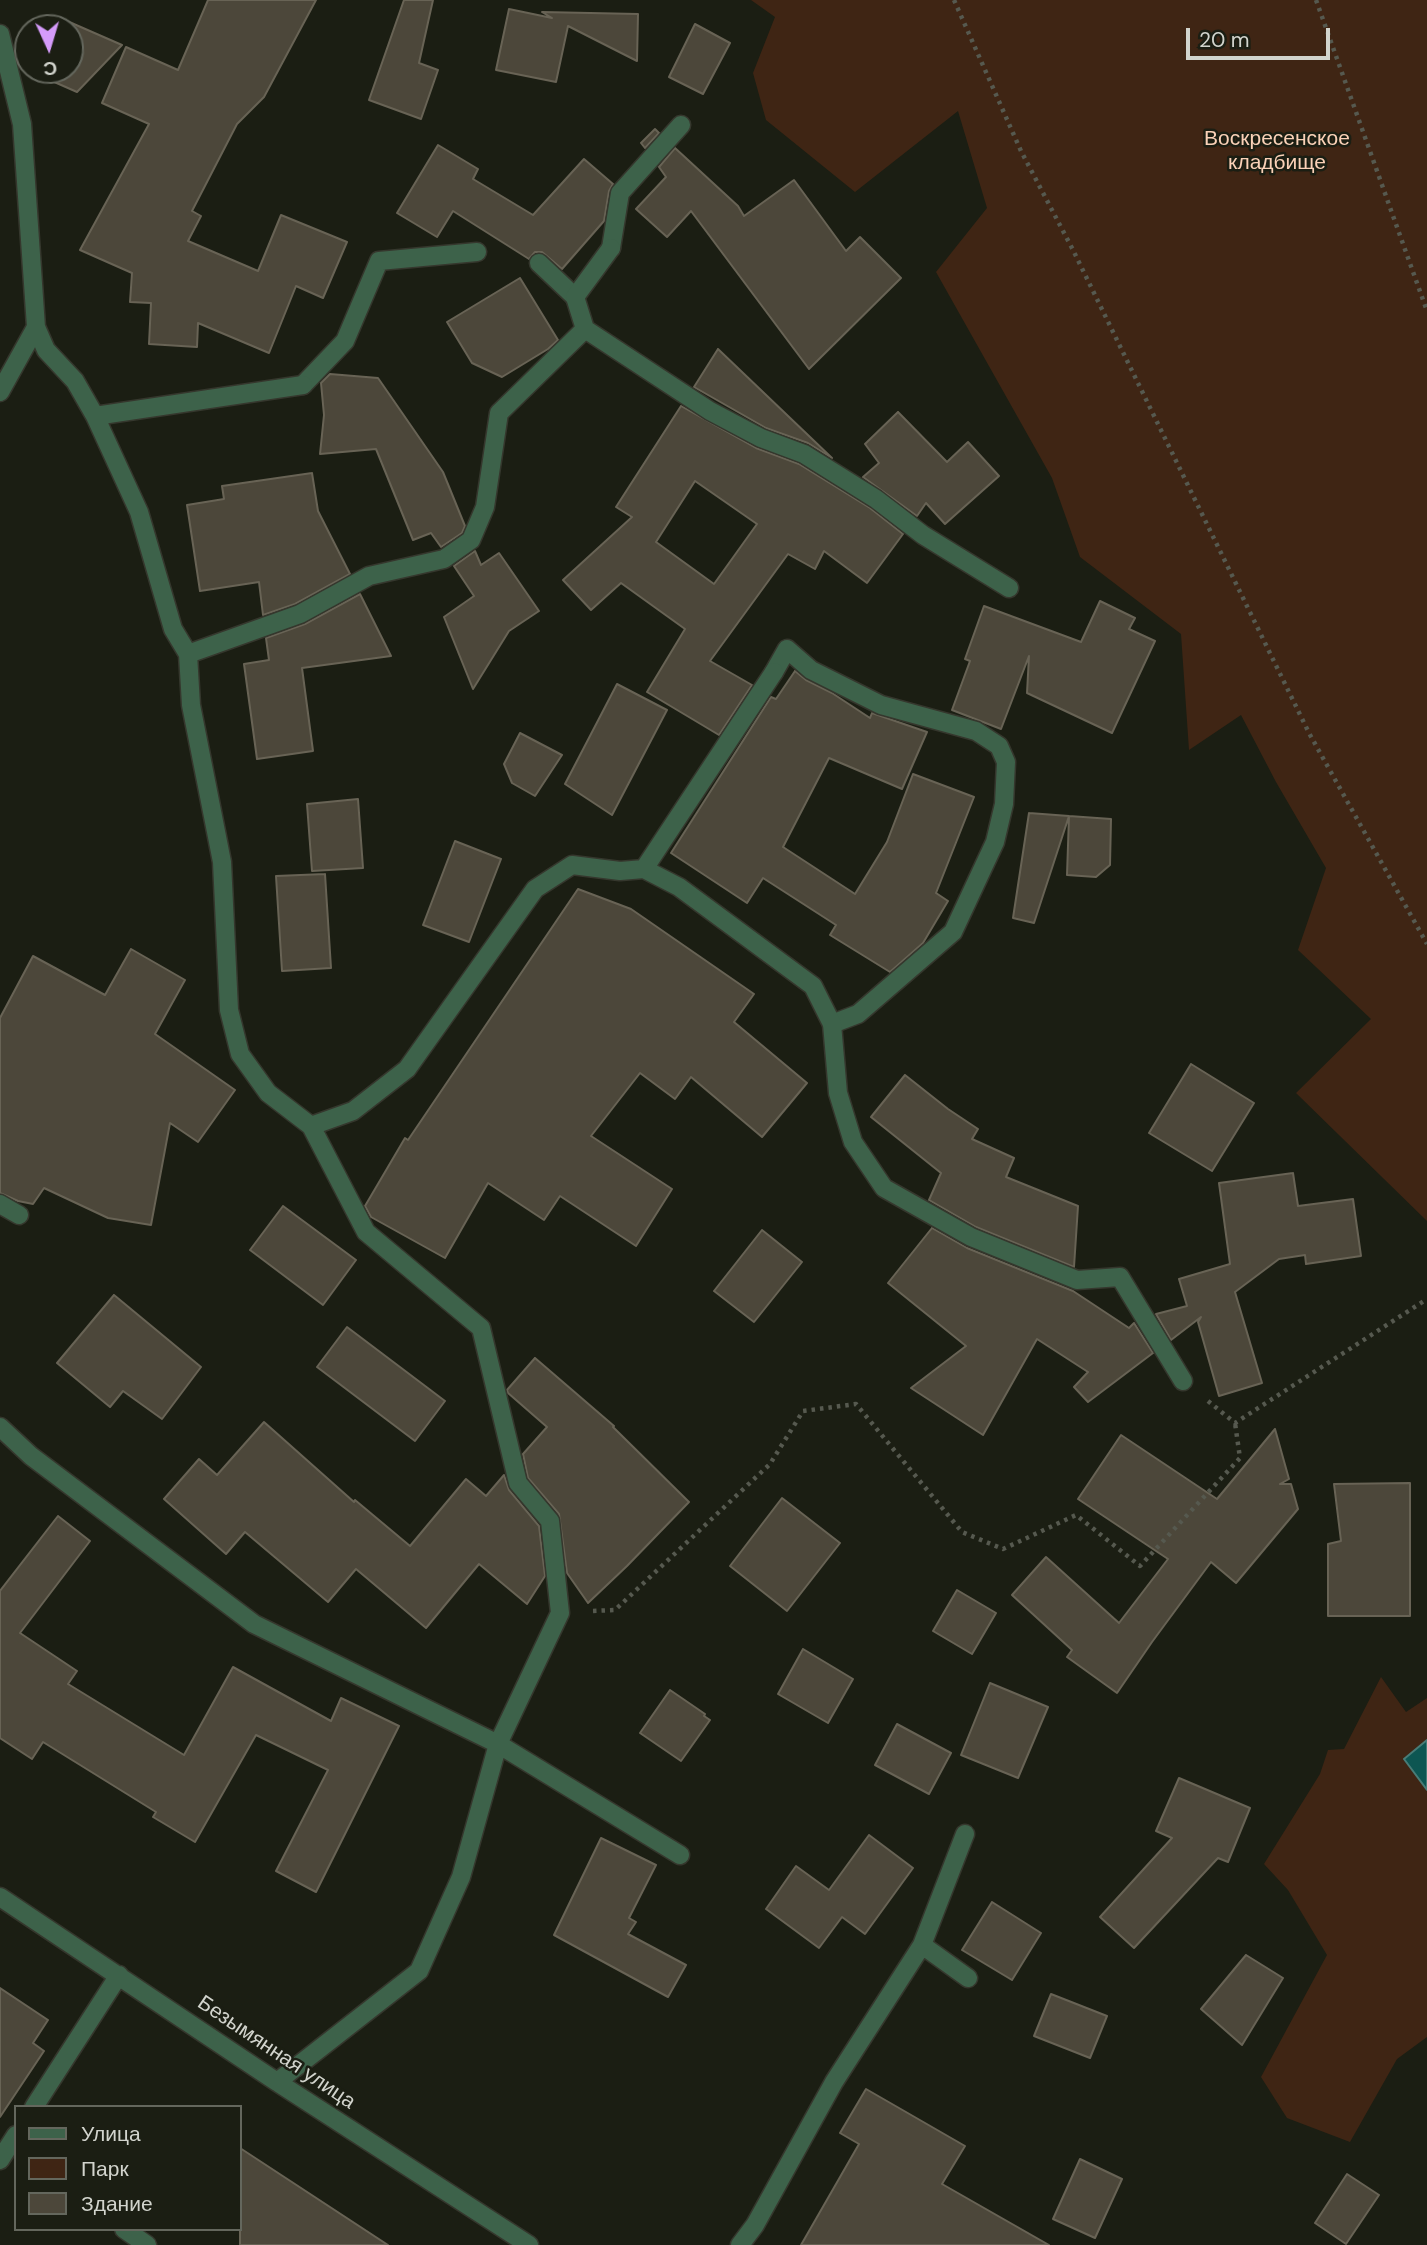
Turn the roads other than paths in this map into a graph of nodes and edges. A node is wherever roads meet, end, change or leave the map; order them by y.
1 (0, 34) edge
2 (681, 125) dead end
3 (477, 252) dead end
4 (539, 263) dead end
5 (575, 297) junction
6 (36, 327) junction
7 (585, 329) junction
8 (0, 392) edge
9 (95, 416) junction
10 (1009, 588) dead end
11 (188, 654) junction
12 (645, 869) junction
13 (832, 1024) junction
14 (311, 1126) junction
15 (0, 1204) edge
16 (19, 1215) dead end
17 (1183, 1381) road end
18 (0, 1427) edge
19 (498, 1744) junction
20 (965, 1834) dead end
21 (680, 1855) dead end
22 (0, 1897) edge
23 (922, 1945) junction
24 (119, 1975) junction
25 (968, 1978) dead end
26 (277, 2082) junction
27 (35, 2105) edge
28 (127, 2231) edge
29 (147, 2245) edge
30 (529, 2245) edge
31 (740, 2245) edge

1 - 6 street
2 - 5 street
3 - 9 street
4 - 5 street
5 - 7 street
6 - 8 street
6 - 9 street
7 - 10 street
7 - 11 street
9 - 11 street
11 - 14 street
12 - 13 street
12 - 13 street
12 - 14 street
13 - 17 street
14 - 19 street
15 - 16 street
18 - 19 street
19 - 21 street
19 - 26 street
20 - 23 street
22 - 24 street, Безымянная улица
23 - 25 street
23 - 31 street
24 - 26 street, Безымянная улица
24 - 27 street
26 - 30 street, Безымянная улица
28 - 29 street

